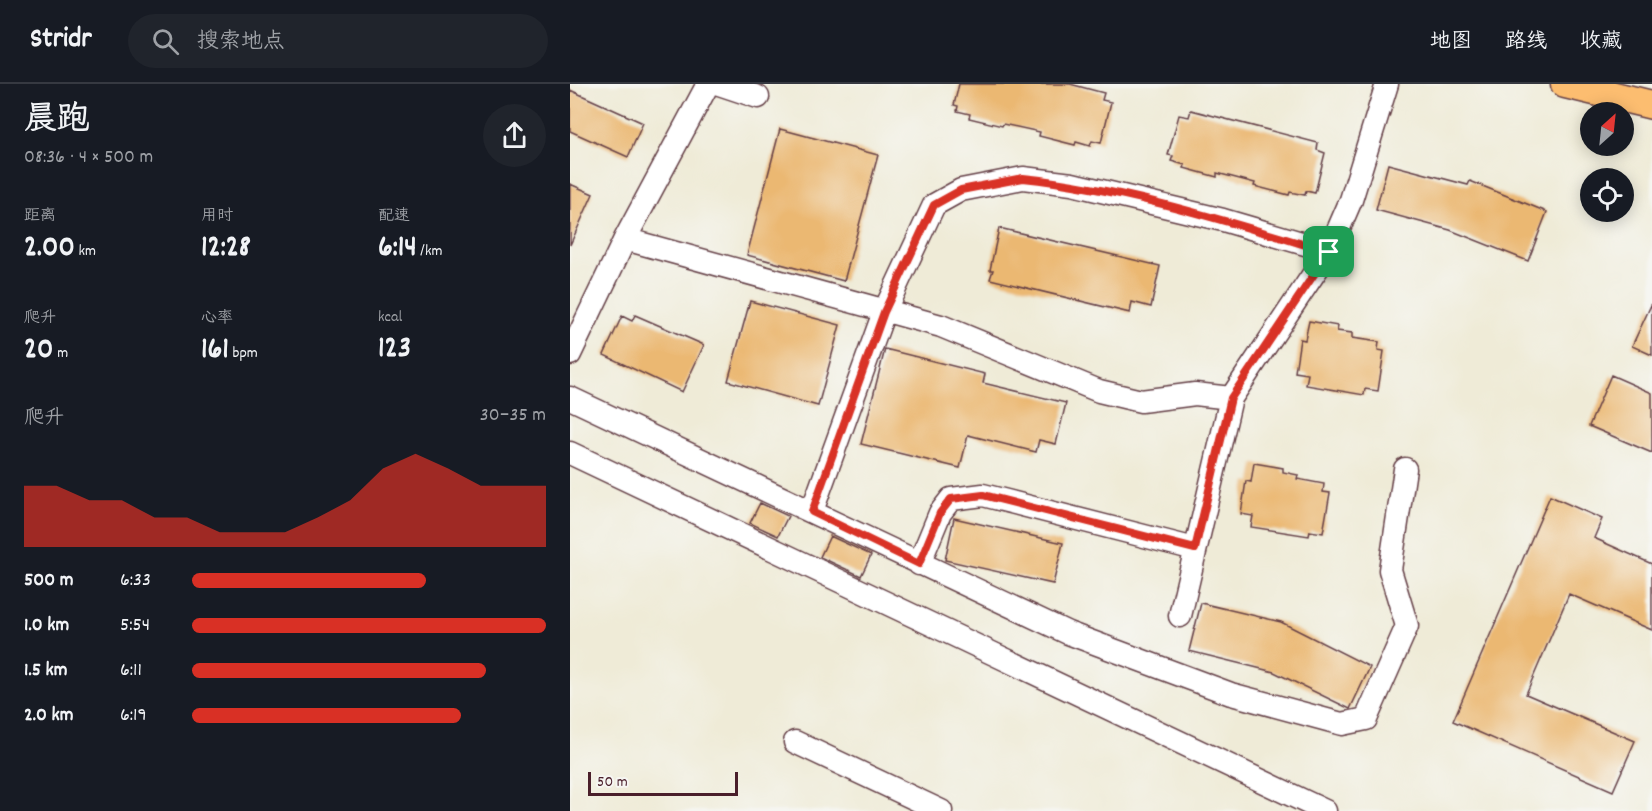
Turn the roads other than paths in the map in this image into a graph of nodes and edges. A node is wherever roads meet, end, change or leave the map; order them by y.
1 (708, 84) edge
2 (720, 84) edge
3 (1387, 84) edge
4 (1565, 84) edge
5 (758, 97) dead end
6 (1652, 105) edge
7 (625, 239) junction
8 (1329, 252) junction
9 (884, 312) junction
10 (570, 354) edge
11 (570, 398) edge
12 (1231, 398) junction
13 (570, 453) edge
14 (1405, 469) dead end
15 (812, 512) junction
16 (1195, 549) junction
17 (919, 564) junction
18 (1180, 616) dead end
19 (795, 742) dead end
20 (941, 811) edge
21 (1325, 811) edge

1 - 7 street
2 - 5 street
3 - 8 street
4 - 6 main road
7 - 9 street
7 - 10 street
8 - 9 street
8 - 12 street
9 - 12 street
9 - 15 street
11 - 15 street
12 - 16 street
13 - 21 street
14 - 17 street
15 - 17 street
16 - 17 street
16 - 18 street
19 - 20 street

